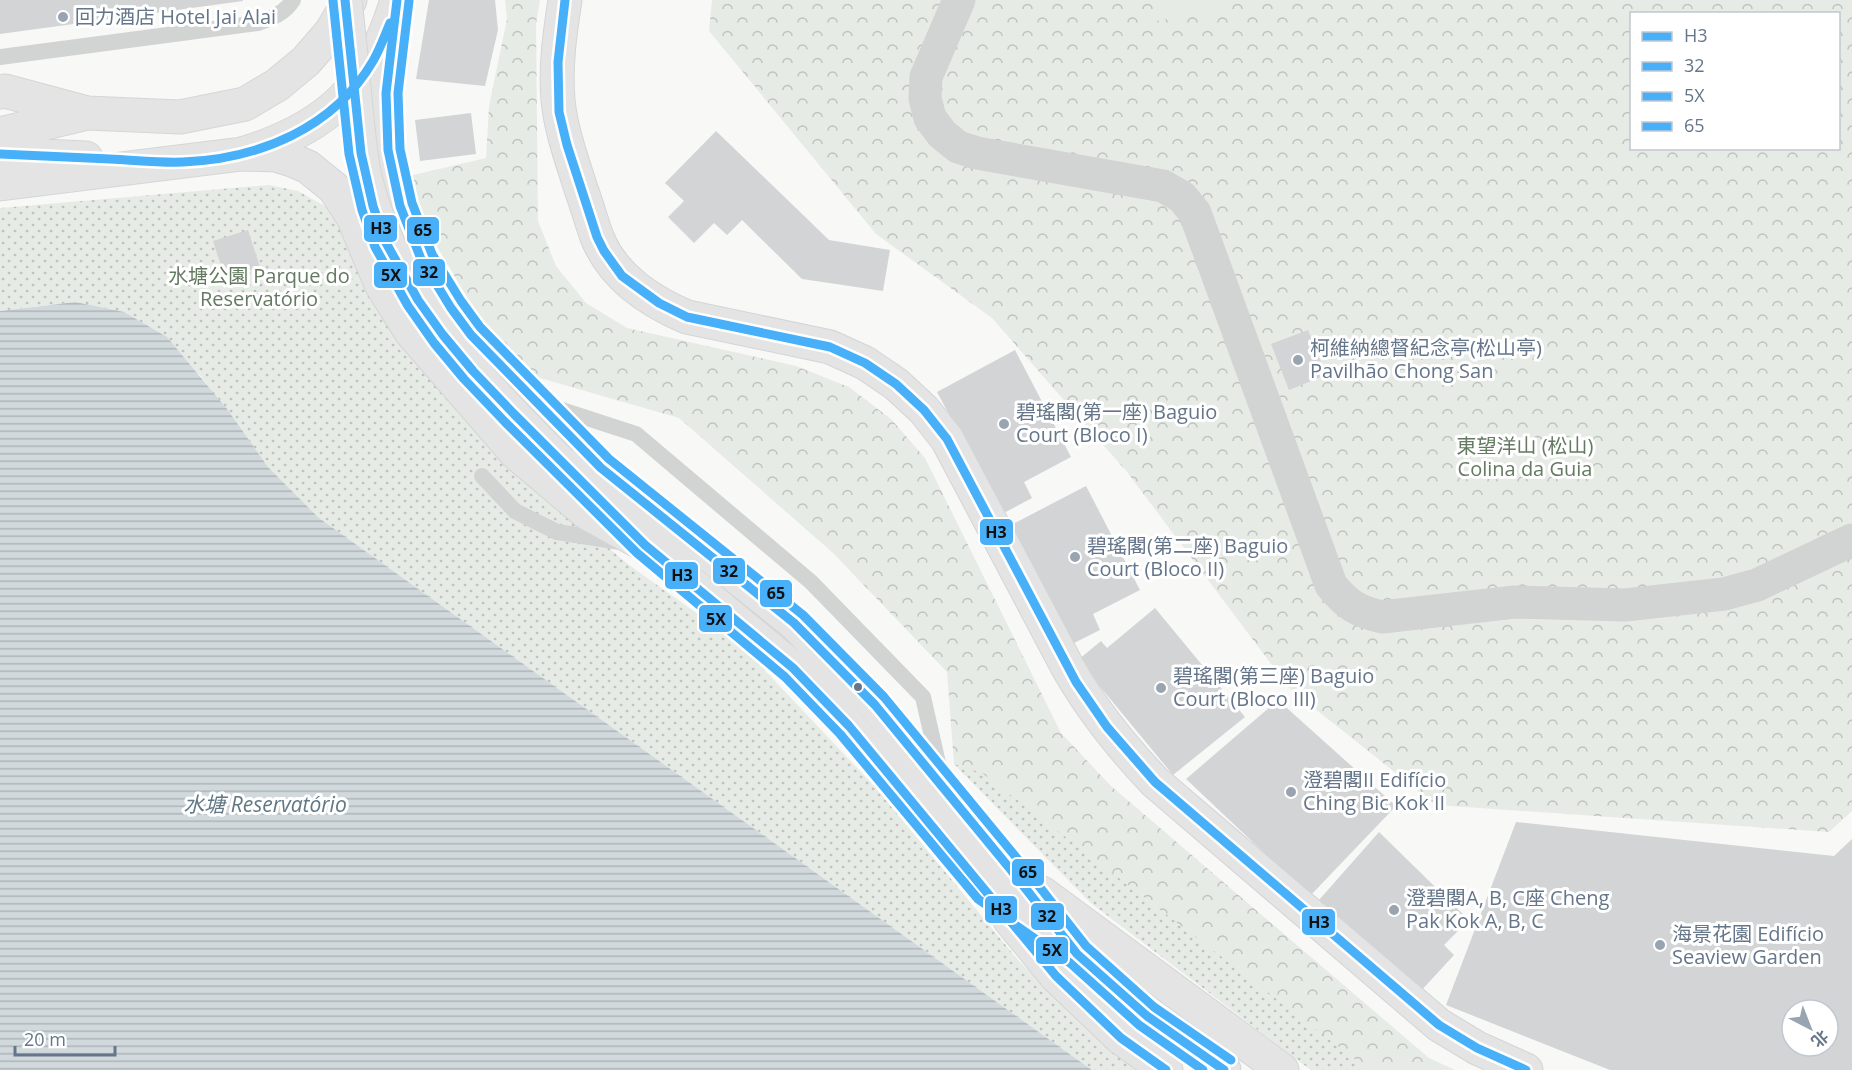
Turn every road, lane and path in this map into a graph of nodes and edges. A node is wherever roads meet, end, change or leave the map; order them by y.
1 (293, 0) edge
2 (345, 0) edge
3 (351, 0) edge
4 (397, 0) edge
5 (565, 0) edge
6 (959, 0) edge
7 (0, 57) edge
8 (0, 92) edge
9 (87, 113) junction
10 (0, 134) edge
11 (0, 154) edge
12 (242, 154) junction
13 (184, 162) junction
14 (0, 184) edge
15 (532, 400) junction
16 (482, 476) dead end
17 (1852, 540) edge
18 (645, 545) junction
19 (943, 788) junction
20 (1011, 870) junction
21 (986, 891) junction
22 (1077, 954) junction
23 (1166, 1070) edge
24 (1224, 1070) edge
25 (1282, 1070) edge
26 (1526, 1070) edge

1 - 7 lane
2 - 18 main road, bridge
3 - 9 main road
4 - 12 main road
4 - 15 main road
5 - 26 main road
6 - 17 street
8 - 9 main road
9 - 10 main road
11 - 13 main road
12 - 13 main road
12 - 18 main road
13 - 14 main road
15 - 19 main road
15 - 19 lane
16 - 18 lane
18 - 21 main road
19 - 20 main road
20 - 22 main road
20 - 25 main road
21 - 22 main road
21 - 23 main road
22 - 24 main road

